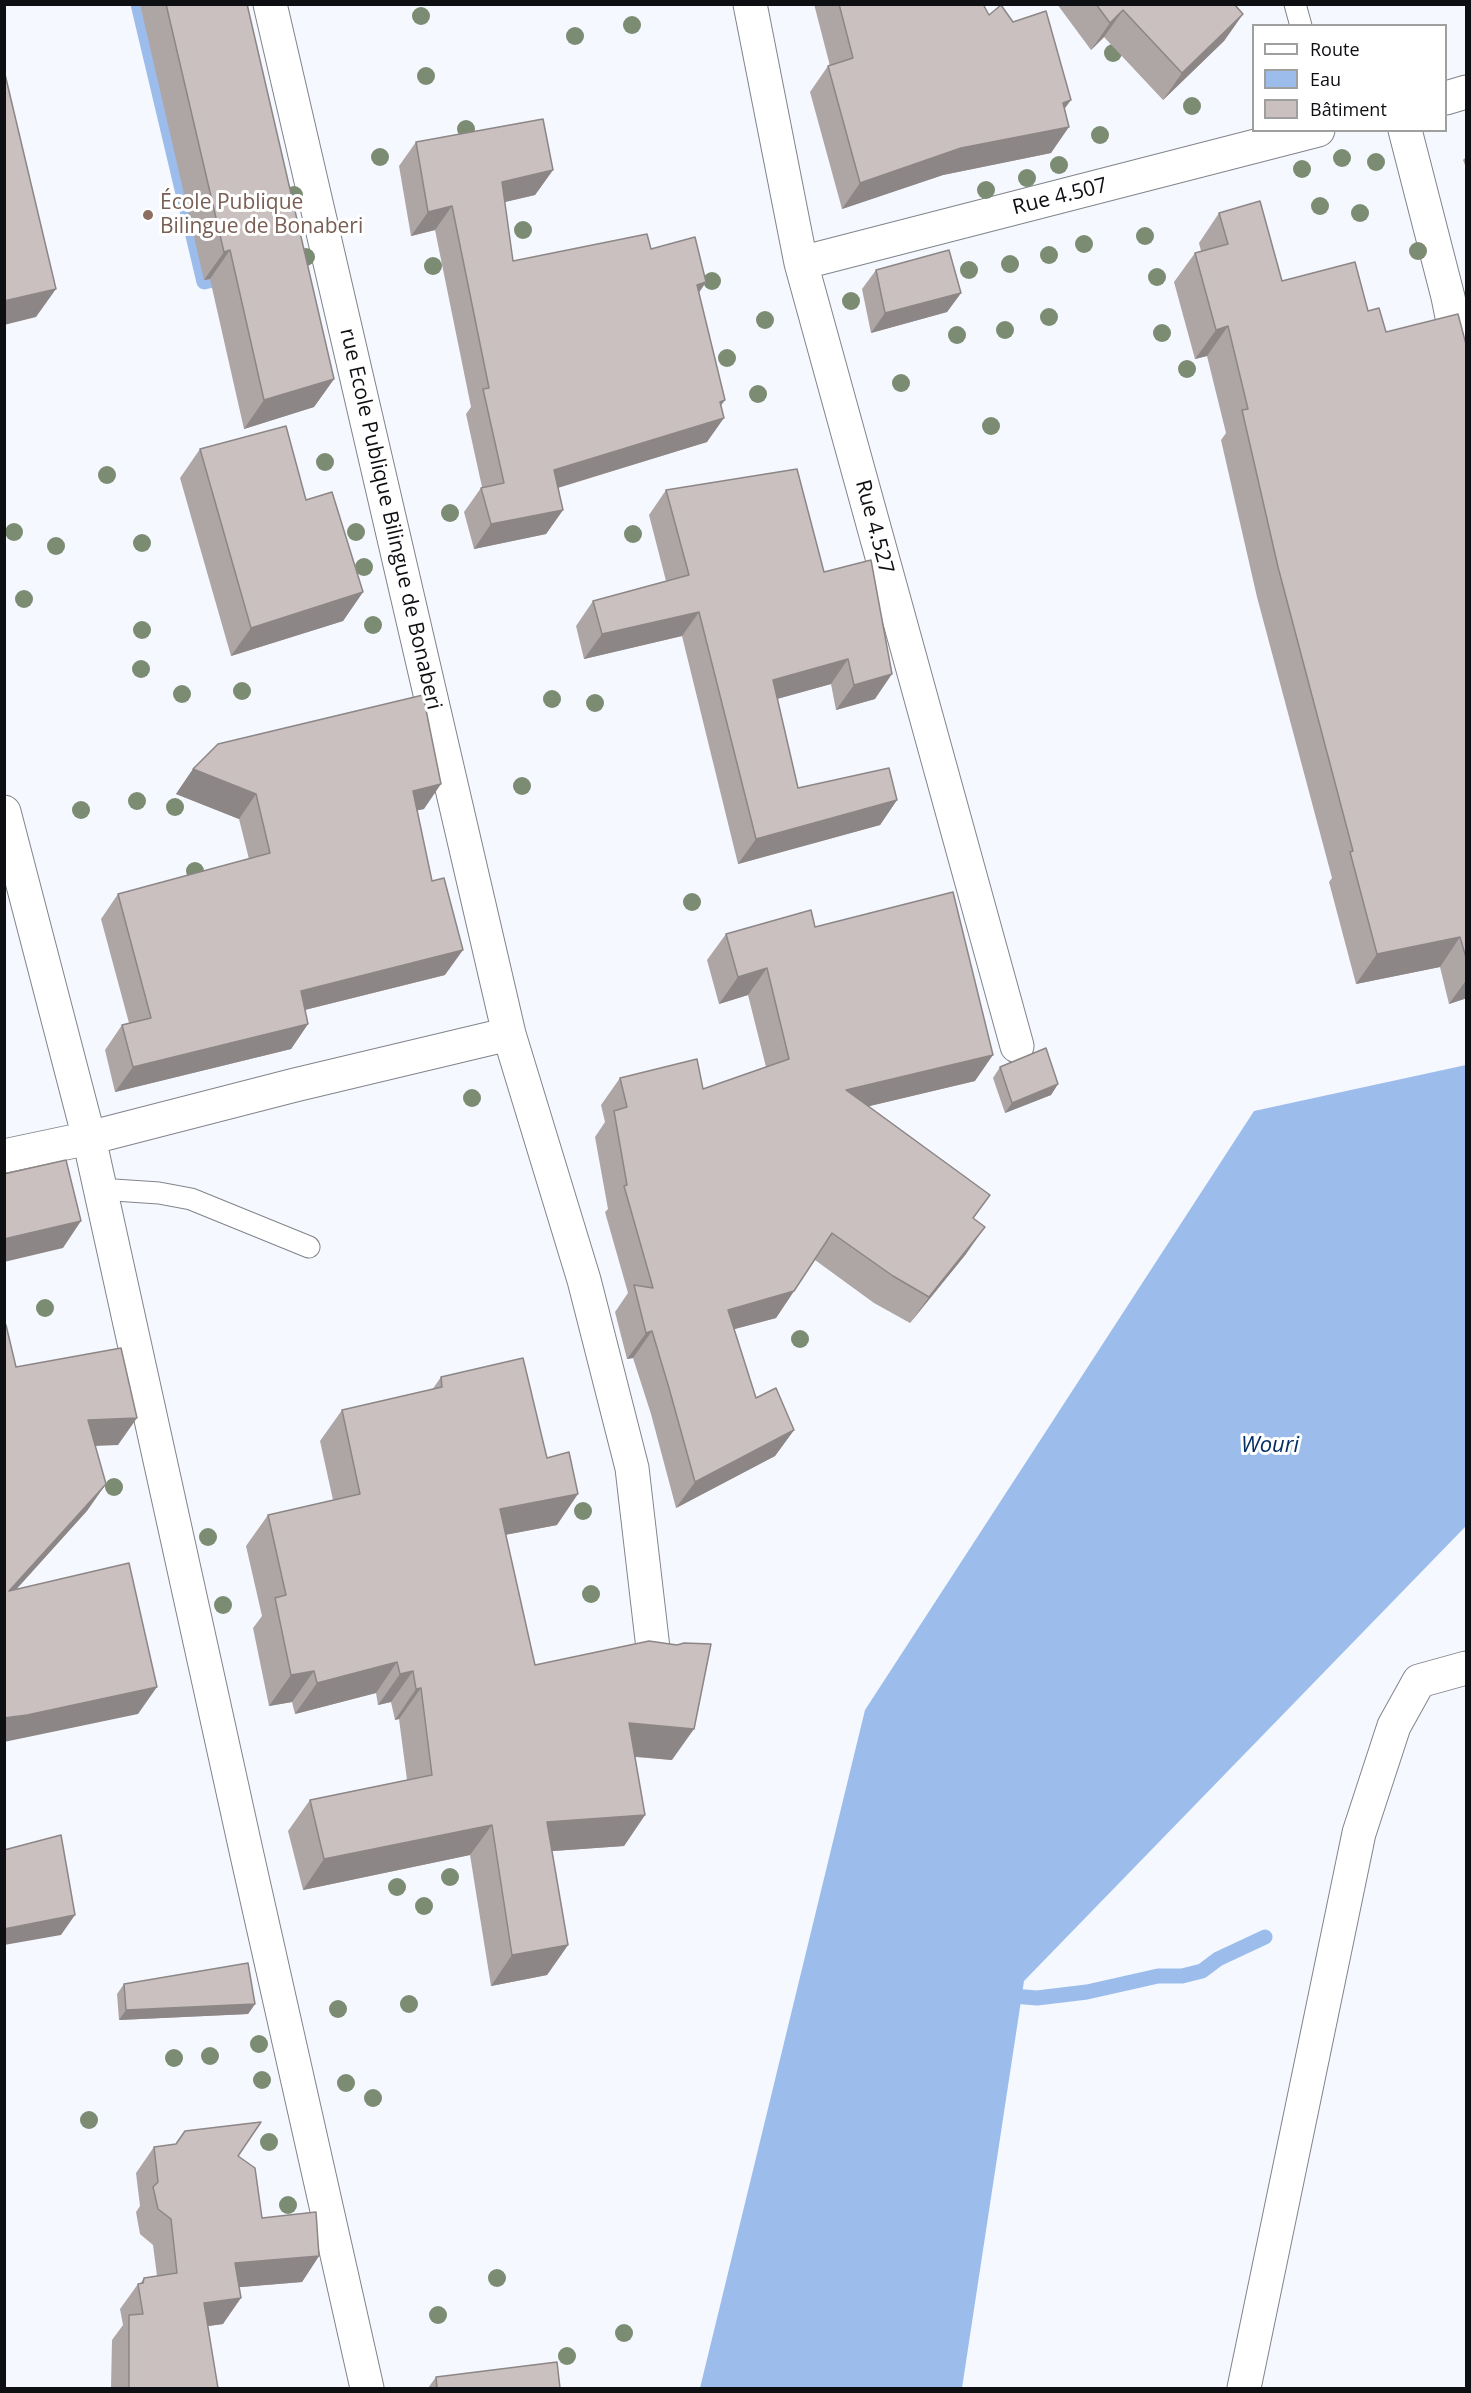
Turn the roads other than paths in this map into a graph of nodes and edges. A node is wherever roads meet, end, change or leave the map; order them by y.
1 (270, 4) edge
2 (750, 4) edge
3 (1295, 4) edge
4 (1300, 24) edge
5 (1467, 92) edge
6 (1447, 98) edge
7 (1310, 132) edge
8 (1406, 132) edge
9 (801, 263) junction
10 (1467, 386) edge
11 (4, 812) edge
12 (509, 1034) junction
13 (1017, 1046) dead end
14 (88, 1138) junction
15 (4, 1156) edge
16 (99, 1189) junction
17 (309, 1247) dead end
18 (654, 1657) edge
19 (1467, 1668) edge
20 (368, 2388) edge
21 (1244, 2388) edge

1 - 12 street, rue Ecole Publique Bilingue de Bonaberi
2 - 9 street, Rue 4.527
3 - 4 lane
5 - 6 street
7 - 9 street, Rue 4.507
8 - 10 street
9 - 13 street, Rue 4.527
11 - 14 street
12 - 14 street
12 - 18 street, rue Ecole Publique Bilingue de Bonaberi
14 - 15 street
14 - 16 street
16 - 17 lane
16 - 20 street
19 - 21 street

